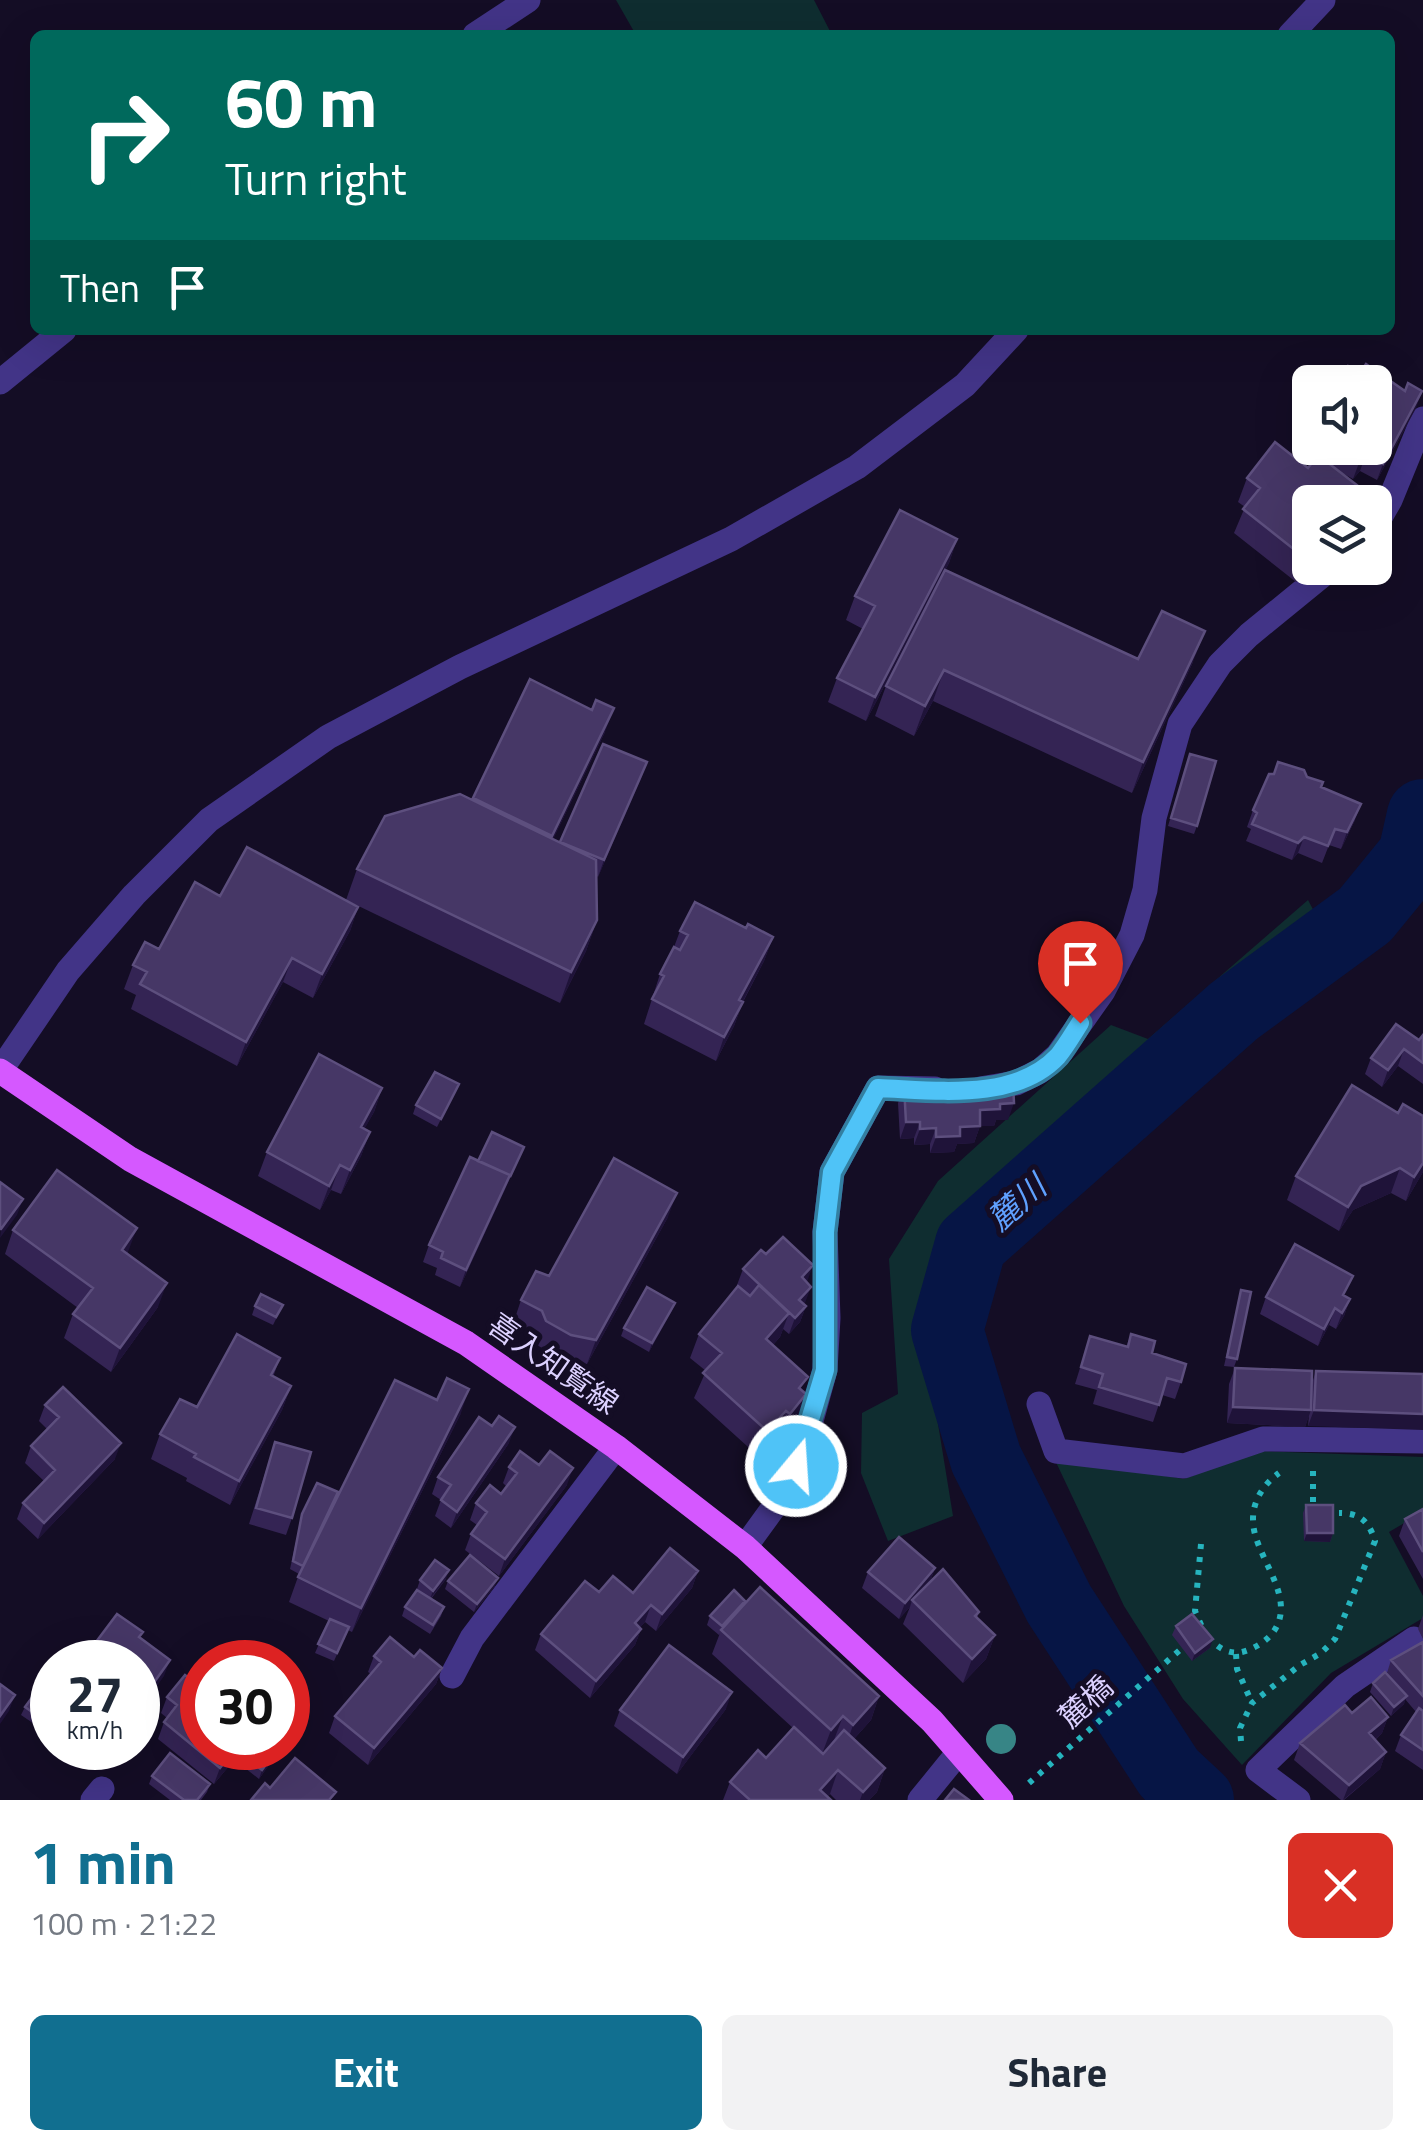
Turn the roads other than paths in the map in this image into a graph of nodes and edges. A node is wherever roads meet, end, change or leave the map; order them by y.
1 (528, 0) edge
2 (1322, 0) edge
3 (483, 30) edge
4 (1295, 30) edge
5 (58, 335) edge
6 (1011, 335) edge
7 (0, 382) edge
8 (1423, 419) edge
9 (1392, 495) edge
10 (1309, 585) edge
11 (0, 1071) edge
12 (1039, 1404) dead end
13 (1423, 1442) edge
14 (616, 1448) junction
15 (745, 1547) junction
16 (1414, 1639) dead end
17 (452, 1676) dead end
18 (959, 1752) junction
19 (920, 1800) edge
20 (1002, 1800) edge
21 (1298, 1800) edge

1 - 3 street
2 - 4 street
5 - 7 street
6 - 11 street
8 - 9 street
10 - 15 street
11 - 14 main road, 喜入知覧線
12 - 13 street
14 - 15 main road, 喜入知覧線
14 - 17 street
15 - 18 main road, 喜入知覧線
16 - 21 street
18 - 19 street
18 - 20 main road, 喜入知覧線

